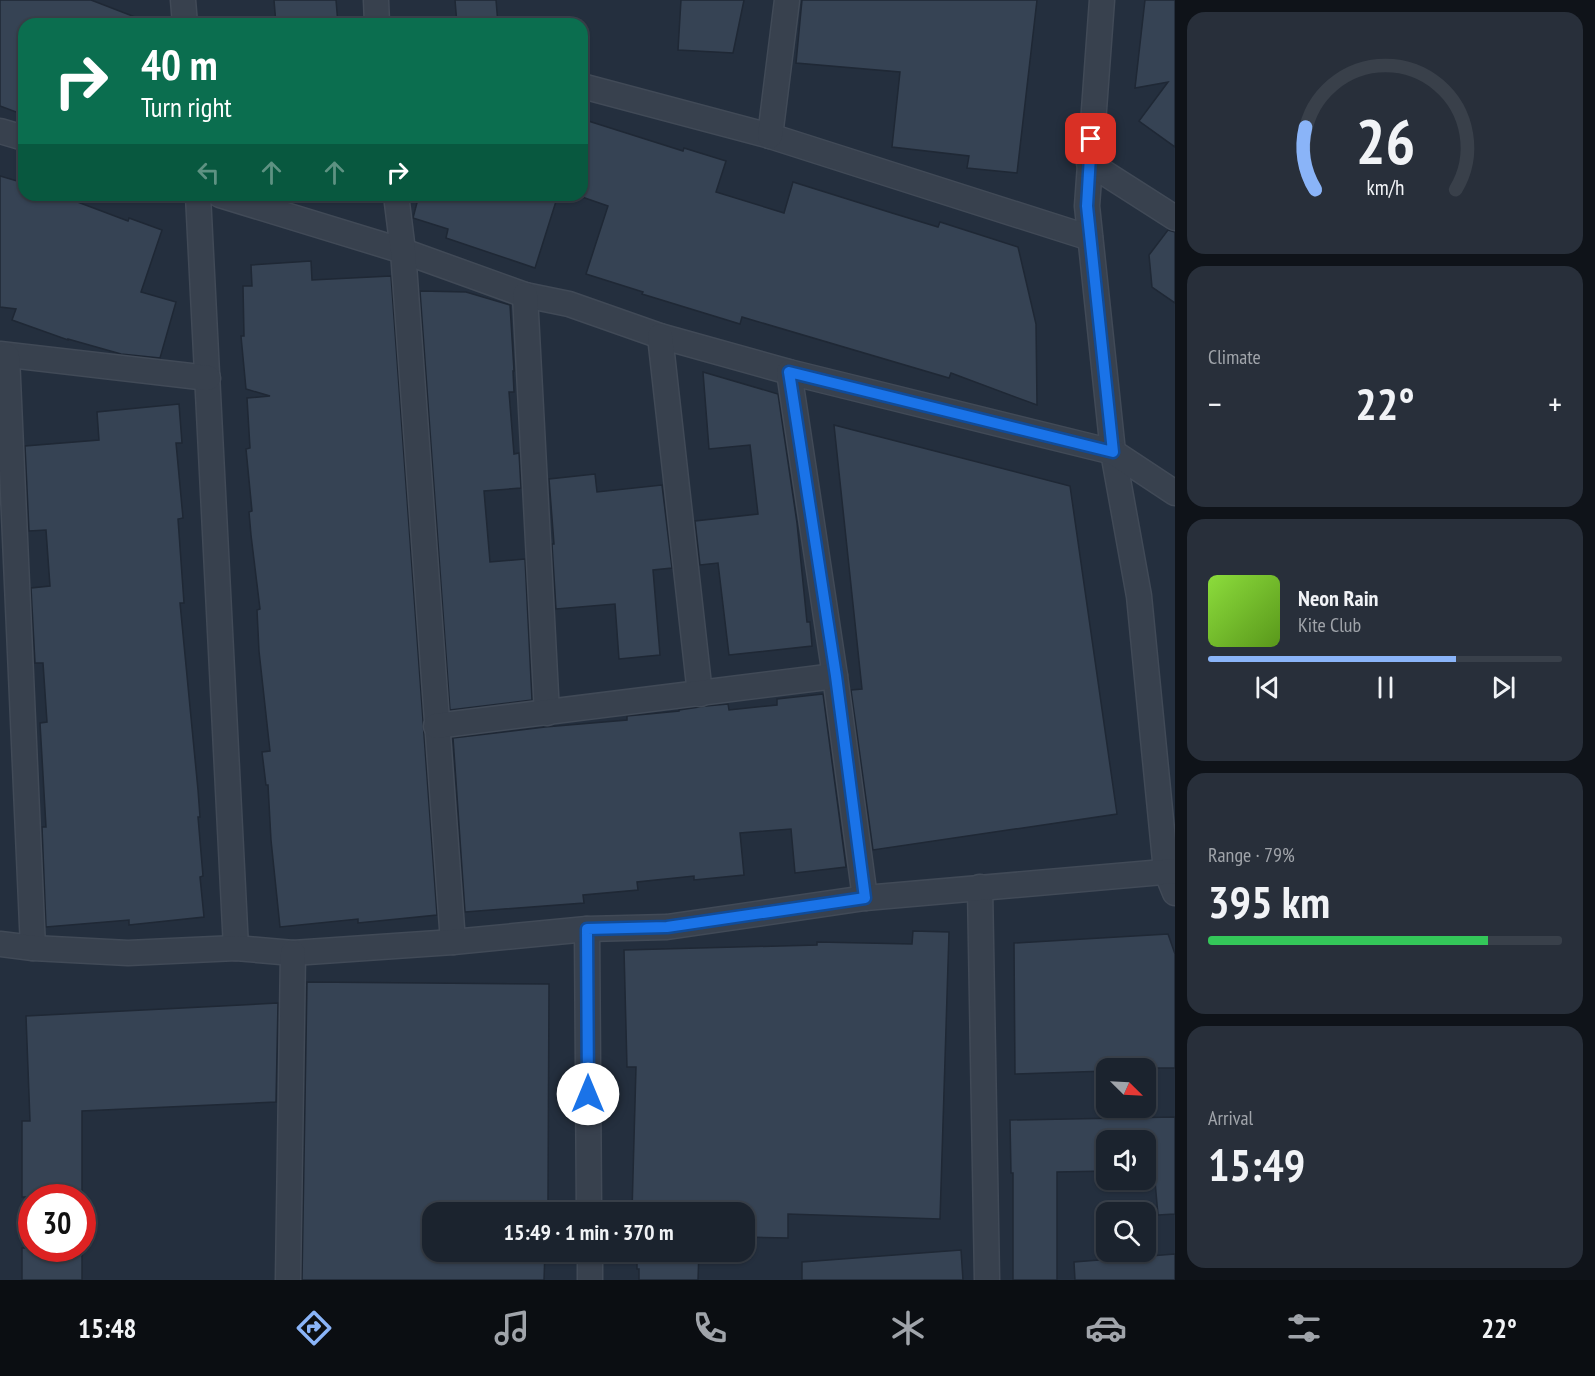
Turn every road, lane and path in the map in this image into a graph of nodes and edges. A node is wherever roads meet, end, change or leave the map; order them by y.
1 (183, 0) edge
2 (376, 0) edge
3 (787, 0) edge
4 (1102, 0) edge
5 (184, 18) edge
6 (377, 18) edge
7 (588, 88) edge
8 (0, 131) edge
9 (770, 135) junction
10 (18, 136) edge
11 (1089, 163) junction
12 (198, 201) edge
13 (240, 201) edge
14 (397, 201) edge
15 (1175, 218) edge
16 (1090, 238) junction
17 (403, 251) junction
18 (525, 295) junction
19 (660, 336) junction
20 (4, 355) edge
21 (789, 372) junction
22 (208, 378) junction
23 (1113, 452) junction
24 (1175, 493) edge
25 (836, 676) junction
26 (700, 694) junction
27 (547, 713) junction
28 (436, 726) junction
29 (1172, 878) edge
30 (980, 887) junction
31 (865, 898) junction
32 (587, 929) junction
33 (453, 942) junction
34 (0, 944) edge
35 (33, 948) junction
36 (236, 948) junction
37 (294, 953) junction
38 (589, 1202) edge
39 (590, 1262) edge
40 (288, 1280) edge
41 (590, 1280) edge
42 (987, 1280) edge

1 - 5 street
2 - 6 street
3 - 9 street
4 - 11 street
7 - 9 street
8 - 10 street
9 - 16 street
11 - 15 street
11 - 16 street
12 - 22 street
13 - 17 street
14 - 17 street
16 - 23 street
17 - 18 street
17 - 28 street
18 - 19 street
18 - 27 street
19 - 21 street
19 - 26 street
20 - 22 street
20 - 35 street
21 - 23 street
21 - 25 street
22 - 36 street
23 - 24 street
23 - 29 street
25 - 26 street
25 - 31 street
26 - 27 street
27 - 28 street
28 - 33 street
29 - 30 street
30 - 31 street
30 - 42 street
31 - 32 street
32 - 33 street
32 - 38 street
33 - 37 street
34 - 35 street
35 - 36 street
36 - 37 street
37 - 40 street
39 - 41 street

